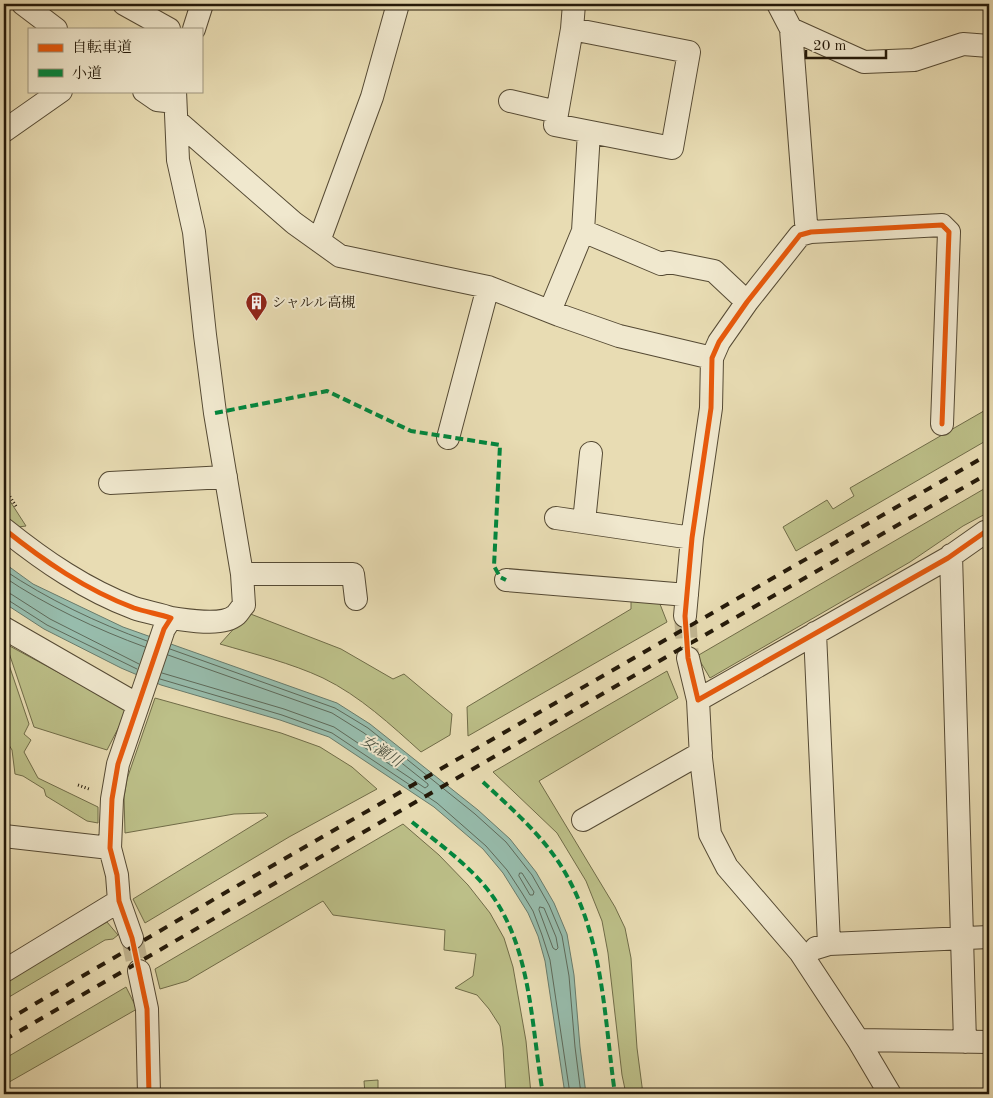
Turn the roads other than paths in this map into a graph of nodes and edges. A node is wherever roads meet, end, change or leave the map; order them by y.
1 (23, 4) edge
2 (124, 4) edge
3 (202, 4) edge
4 (398, 4) edge
5 (574, 4) edge
6 (778, 4) edge
7 (55, 28) edge
8 (167, 28) edge
9 (194, 28) edge
10 (572, 29) junction
11 (791, 29) junction
12 (989, 46) edge
13 (60, 92) edge
14 (145, 92) edge
15 (510, 102) dead end
16 (176, 105) edge
17 (557, 112) junction
18 (4, 131) edge
19 (589, 132) junction
20 (583, 231) junction
21 (811, 232) junction
22 (319, 241) junction
23 (488, 287) junction
24 (747, 302) junction
25 (550, 311) junction
26 (712, 358) junction
27 (942, 424) dead end
28 (448, 438) dead end
29 (591, 453) dead end
30 (226, 477) junction
31 (110, 483) dead end
32 (556, 518) dead end
33 (584, 522) junction
34 (4, 529) edge
35 (989, 532) edge
36 (692, 538) junction
37 (951, 555) junction
38 (242, 574) junction
39 (506, 580) dead end
40 (356, 599) dead end
41 (168, 623) junction
42 (4, 628) edge
43 (815, 633) junction
44 (688, 658) tunnel mouth
45 (140, 699) junction
46 (698, 700) junction
47 (701, 753) junction
48 (582, 820) dead end
49 (4, 836) edge
50 (110, 848) junction
51 (119, 901) junction
52 (989, 937) edge
53 (132, 938) tunnel mouth
54 (962, 938) junction
55 (829, 944) junction
56 (800, 952) junction
57 (4, 971) edge
58 (139, 971) tunnel mouth
59 (858, 1040) junction
60 (965, 1042) junction
61 (989, 1042) edge
62 (150, 1094) edge
63 (890, 1094) edge

1 - 7 street
2 - 8 street
3 - 9 street
4 - 22 street
5 - 10 street
6 - 11 street
10 - 17 street
10 - 19 street
11 - 12 street
11 - 21 street
13 - 18 street
14 - 16 street
15 - 17 street
16 - 22 street
16 - 30 street
17 - 19 street
19 - 20 street
20 - 24 street
20 - 25 street
21 - 24 street
21 - 27 street
22 - 23 street
23 - 25 street
23 - 28 street
24 - 26 street
25 - 26 street
26 - 36 street
29 - 33 street
30 - 31 street
30 - 38 street
32 - 33 street
33 - 36 street
34 - 41 street
35 - 37 street
36 - 39 street
37 - 43 street
37 - 54 street
38 - 40 street
38 - 41 street
41 - 45 street
42 - 45 street
43 - 46 street
43 - 55 street
44 - 46 street
45 - 50 street
46 - 47 street
47 - 48 street
47 - 56 street
49 - 50 street
50 - 51 street
51 - 53 street
51 - 57 street
52 - 54 street
54 - 55 street
54 - 60 street
55 - 56 street
56 - 59 street
58 - 62 street
59 - 60 street
59 - 63 street
60 - 61 street

